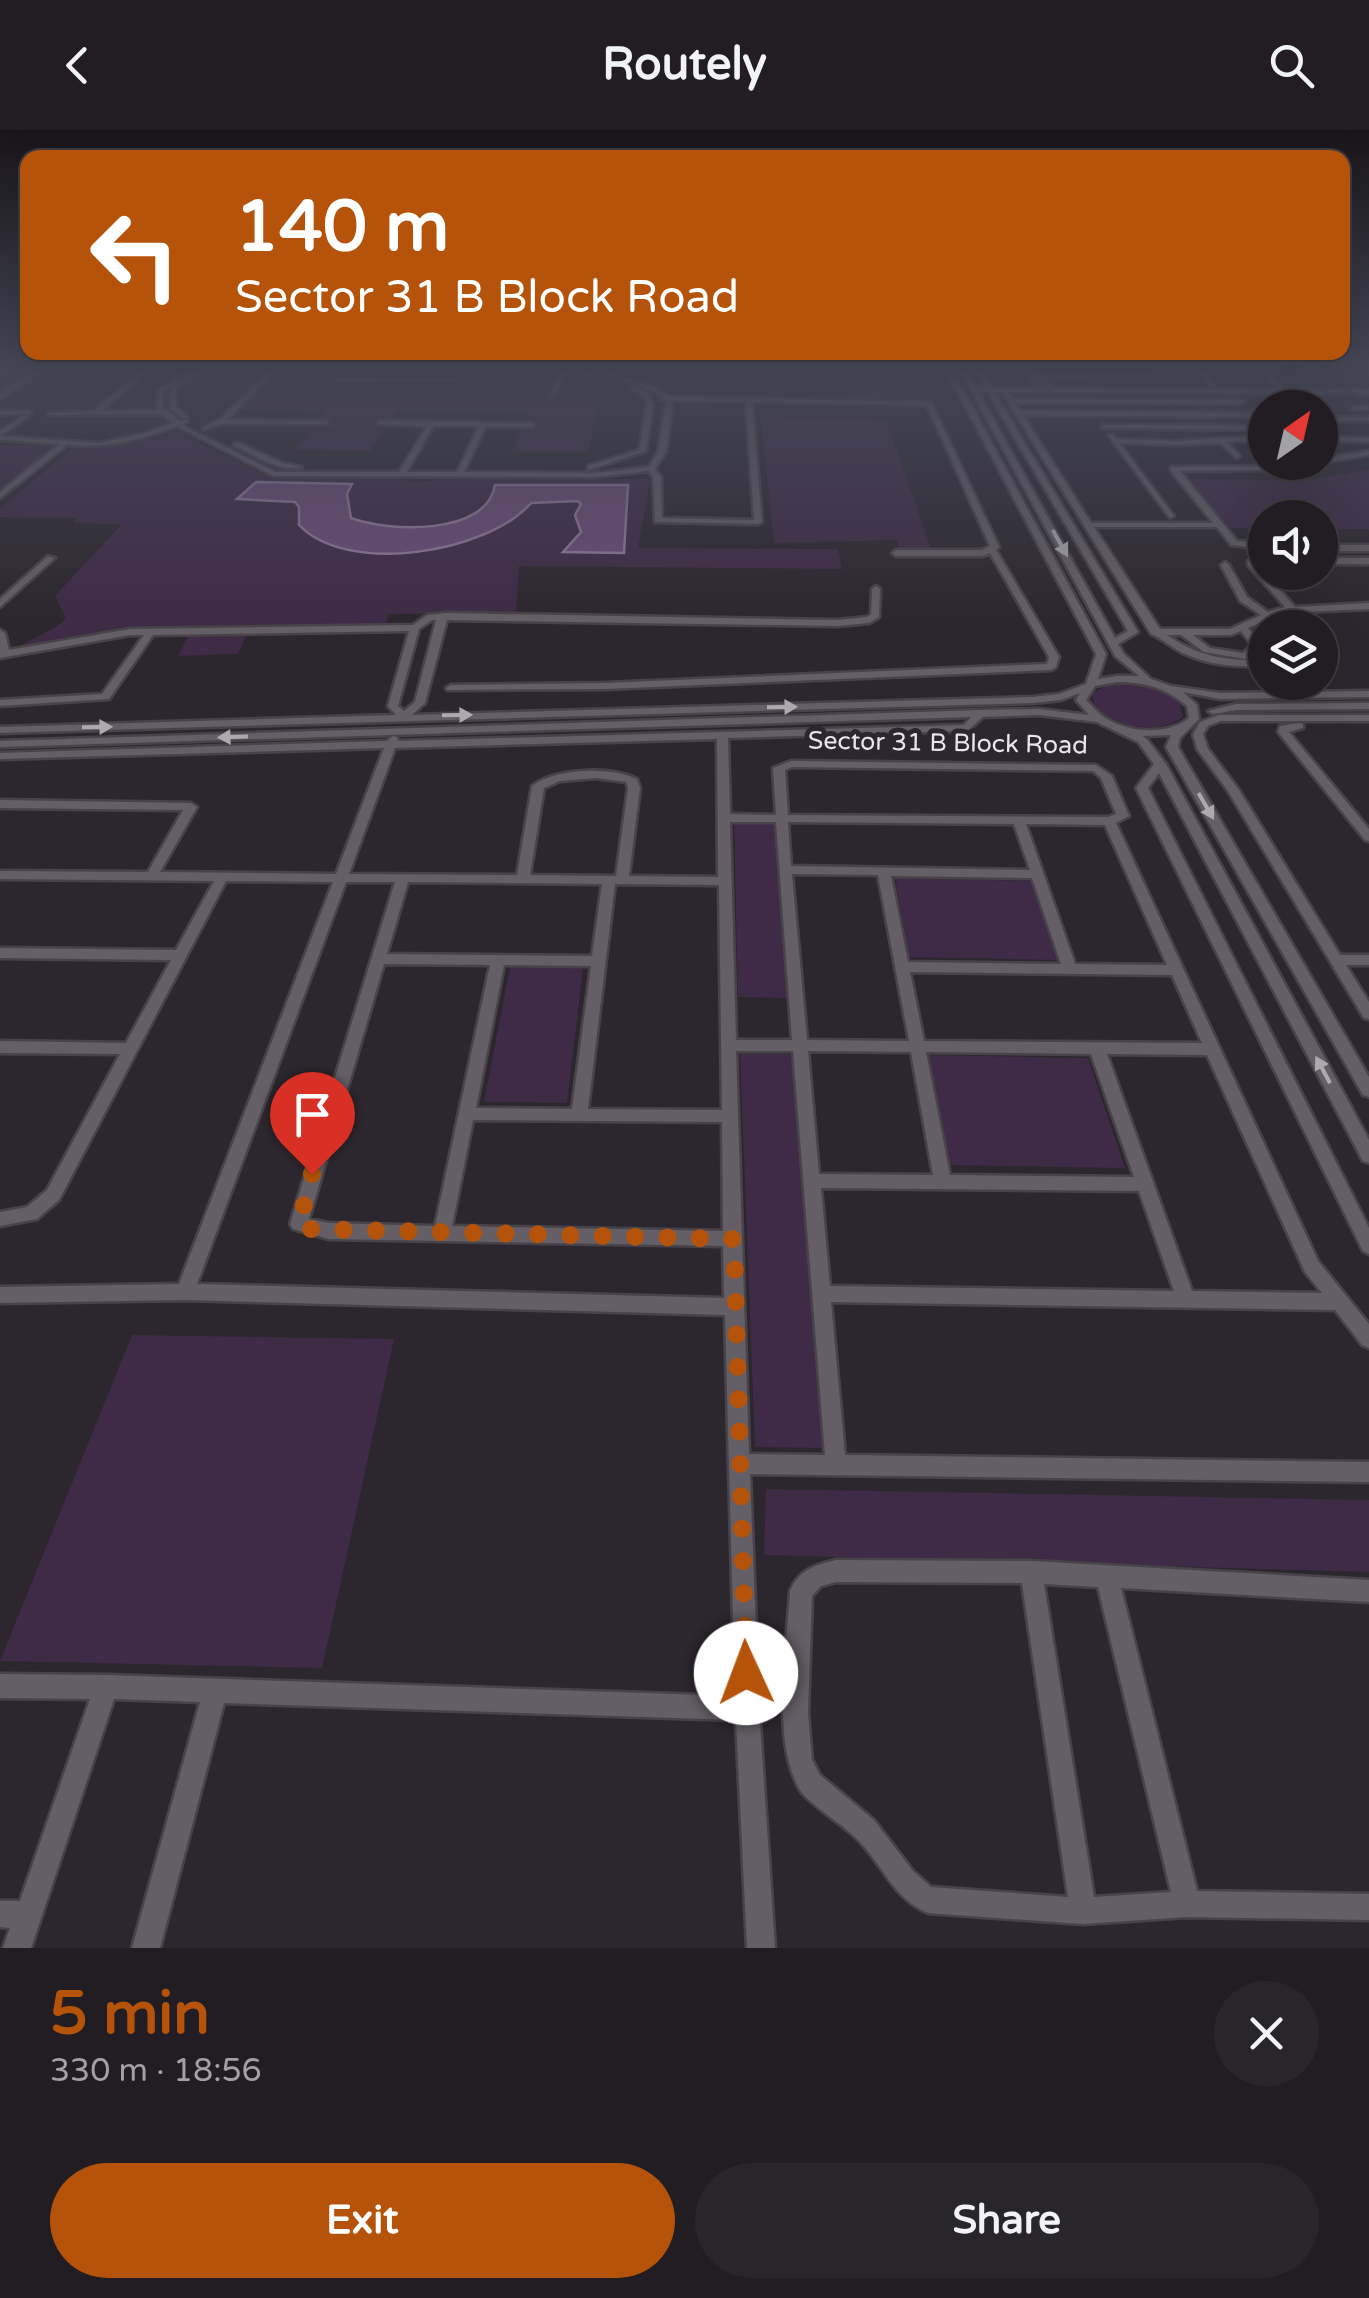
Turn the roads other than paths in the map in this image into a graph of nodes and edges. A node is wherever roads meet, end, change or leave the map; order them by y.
1 (59, 451) edge
2 (235, 451) edge
3 (251, 451) edge
4 (416, 451) edge
5 (471, 451) edge
6 (642, 451) joint
7 (753, 451) edge
8 (951, 451) edge
9 (992, 451) edge
10 (1008, 451) edge
11 (1026, 451) edge
12 (1043, 451) edge
13 (1121, 451) edge
14 (1183, 451) edge
15 (1231, 451) edge
16 (662, 452) joint
17 (1369, 454) edge
18 (1187, 456) dead end
19 (1236, 456) dead end
20 (1338, 458) edge
21 (1248, 468) edge
22 (651, 469) junction
23 (404, 471) junction
24 (461, 471) junction
25 (592, 471) junction
26 (0, 496) edge
27 (1170, 516) dead end
28 (1088, 522) junction
29 (1216, 522) junction
30 (1248, 545) edge
31 (1338, 548) edge
32 (1369, 548) edge
33 (992, 550) junction
34 (896, 553) dead end
35 (51, 558) dead end
36 (1338, 561) edge
37 (1369, 561) edge
38 (1226, 565) dead end
39 (876, 589) dead end
40 (1275, 590) edge
41 (0, 604) edge
42 (1369, 606) edge
43 (1292, 609) joint
44 (1252, 610) edge
45 (446, 616) junction
46 (1248, 626) edge
47 (415, 628) junction
48 (1243, 628) junction
49 (151, 631) junction
50 (1133, 632) junction
51 (1158, 632) junction
52 (0, 633) edge
53 (1184, 633) junction
54 (1114, 642) junction
55 (2, 654) edge
56 (1248, 663) edge
57 (1154, 682) junction
58 (1089, 685) junction
59 (1167, 686) junction
60 (451, 688) dead end
61 (1369, 694) edge
62 (0, 701) edge
63 (1282, 707) junction
64 (982, 714) junction
65 (402, 716) junction
66 (1329, 718) junction
67 (1369, 718) edge
68 (1099, 720) junction
69 (1192, 722) junction
70 (1119, 728) junction
71 (0, 730) edge
72 (722, 734) junction
73 (394, 738) junction
74 (0, 744) edge
75 (0, 756) edge
76 (1160, 764) junction
77 (1185, 770) junction
78 (1233, 790) junction
79 (0, 804) edge
80 (781, 817) junction
81 (724, 818) junction
82 (1018, 820) junction
83 (1109, 820) junction
84 (1369, 837) edge
85 (785, 870) junction
86 (884, 872) junction
87 (1037, 874) junction
88 (0, 875) edge
89 (152, 876) junction
90 (222, 877) junction
91 (338, 878) junction
92 (403, 878) junction
93 (523, 879) junction
94 (616, 880) junction
95 (726, 881) junction
96 (0, 953) edge
97 (180, 955) junction
98 (379, 958) junction
99 (498, 960) junction
100 (1336, 960) junction
101 (1369, 960) edge
102 (598, 961) junction
103 (902, 967) junction
104 (1070, 969) junction
105 (1176, 970) junction
106 (1369, 1014) edge
107 (729, 1045) junction
108 (800, 1046) junction
109 (0, 1047) edge
110 (917, 1047) junction
111 (132, 1048) junction
112 (1097, 1048) junction
113 (1212, 1049) junction
114 (1369, 1091) edge
115 (466, 1114) junction
116 (579, 1115) junction
117 (731, 1116) junction
118 (1369, 1156) edge
119 (812, 1181) junction
120 (942, 1182) junction
121 (1145, 1184) junction
122 (0, 1219) edge
123 (442, 1233) junction
124 (734, 1239) junction
125 (1369, 1246) edge
126 (185, 1292) junction
127 (822, 1294) junction
128 (0, 1295) edge
129 (734, 1296) junction
130 (1186, 1300) junction
131 (1338, 1302) junction
132 (1369, 1339) edge
133 (739, 1464) junction
134 (836, 1465) junction
135 (1369, 1472) edge
136 (1031, 1572) junction
137 (1107, 1578) junction
138 (1369, 1591) edge
139 (0, 1686) edge
140 (106, 1687) junction
141 (215, 1692) junction
142 (747, 1708) junction
143 (1187, 1904) junction
144 (1369, 1907) edge
145 (1083, 1911) junction
146 (0, 1914) edge
147 (28, 1915) junction
148 (17, 1948) edge
149 (146, 1948) edge
150 (761, 1948) edge

1 - 26 street
2 - 23 street
3 - 23 street
4 - 23 street
5 - 24 street
6 - 16 street
6 - 25 street
7 - 22 street
8 - 33 street
9 - 58 street
10 -> 54 street
11 - 50 street
12 - 28 street
13 - 27 street
14 - 18 street
15 - 19 street
16 - 22 street
17 - 20 street
21 - 29 street
22 - 25 street
23 - 24 street
24 - 25 street
28 - 29 street
28 - 51 street
29 - 30 street
31 - 32 street
33 - 34 street
33 - 60 street
35 - 41 street
36 - 37 street
38 - 44 street
39 - 45 street
40 - 43 street
42 - 43 street
45 - 47 street
45 - 65 street
46 - 48 street
47 - 49 street
47 - 65 street
48 - 53 street
48 - 53 street
49 - 55 street
49 - 62 street
50 - 51 street
50 - 54 street
51 - 53 street
51 - 56 street
52 - 55 street
54 - 57 street
57 - 58 street
57 - 59 street
65 -> 58 street
58 - 68 street
59 - 61 street
59 - 69 street
63 - 66 street
63 - 67 street
63 - 69 street
64 - 68 street
64 - 72 street
64 - 73 street
71 -> 65 street
65 - 73 street
66 - 67 street
66 - 78 street
67 - 84 street
68 - 70 street
69 - 70 street
69 - 77 street
70 - 76 street
72 - 73 street
72 - 81 street
73 -> 74 street
73 - 75 street
73 - 91 street
118 -> 76 street
76 - 125 street
77 - 78 street
77 -> 114 street
78 - 100 street
79 - 89 street
80 - 81 street
80 - 82 street
80 - 83 street, Sector 31 B Block Road
80 - 85 street, Sector 31 B Block Road
81 - 95 street
82 - 83 street
82 - 87 street
83 - 105 street, Sector 31 B Block Road
85 - 86 street
85 - 108 street, Sector 31 B Block Road
86 - 87 street
86 - 103 street
87 - 104 street
88 - 89 street
89 - 90 street
90 - 91 street
90 - 97 street
91 - 92 street
91 - 126 street
92 - 93 street
92 - 98 street
93 - 94 street
93 - 94 street
94 - 95 street
94 - 102 street
95 - 107 street
96 - 97 street
97 - 111 street
98 - 99 street
98 - 123 street
99 - 102 street
99 - 115 street
100 - 101 street
100 - 106 street
102 - 116 street
103 - 104 street
103 - 110 street
104 - 105 street
105 - 113 street, Sector 31 B Block Road
107 - 108 street
107 - 117 street
108 - 110 street
108 - 119 street, Sector 31 B Block Road
109 - 111 street
110 - 112 street
110 - 120 street
111 - 122 street
112 - 113 street
112 - 121 street
113 - 131 street, Sector 31 B Block Road
115 - 116 street
115 - 123 street
116 - 117 street
117 - 124 street
119 - 120 street
119 - 127 street, Sector 31 B Block Road
120 - 121 street
121 - 130 street
123 - 124 street
124 - 129 street
126 - 128 street
126 - 129 street
127 - 130 street
127 - 134 street, Sector 31 B Block Road
129 - 133 street
130 - 131 street
131 - 132 street, Sector 31 B Block Road
133 - 134 street
133 - 142 street
134 - 135 street
136 - 137 street
136 - 145 street
136 - 145 street
137 - 138 street
137 - 143 street
139 - 140 street
140 - 141 street
140 - 147 street
141 - 142 street
141 - 149 street
142 - 150 street
143 - 144 street
143 - 145 street
146 - 147 street
147 - 148 street

